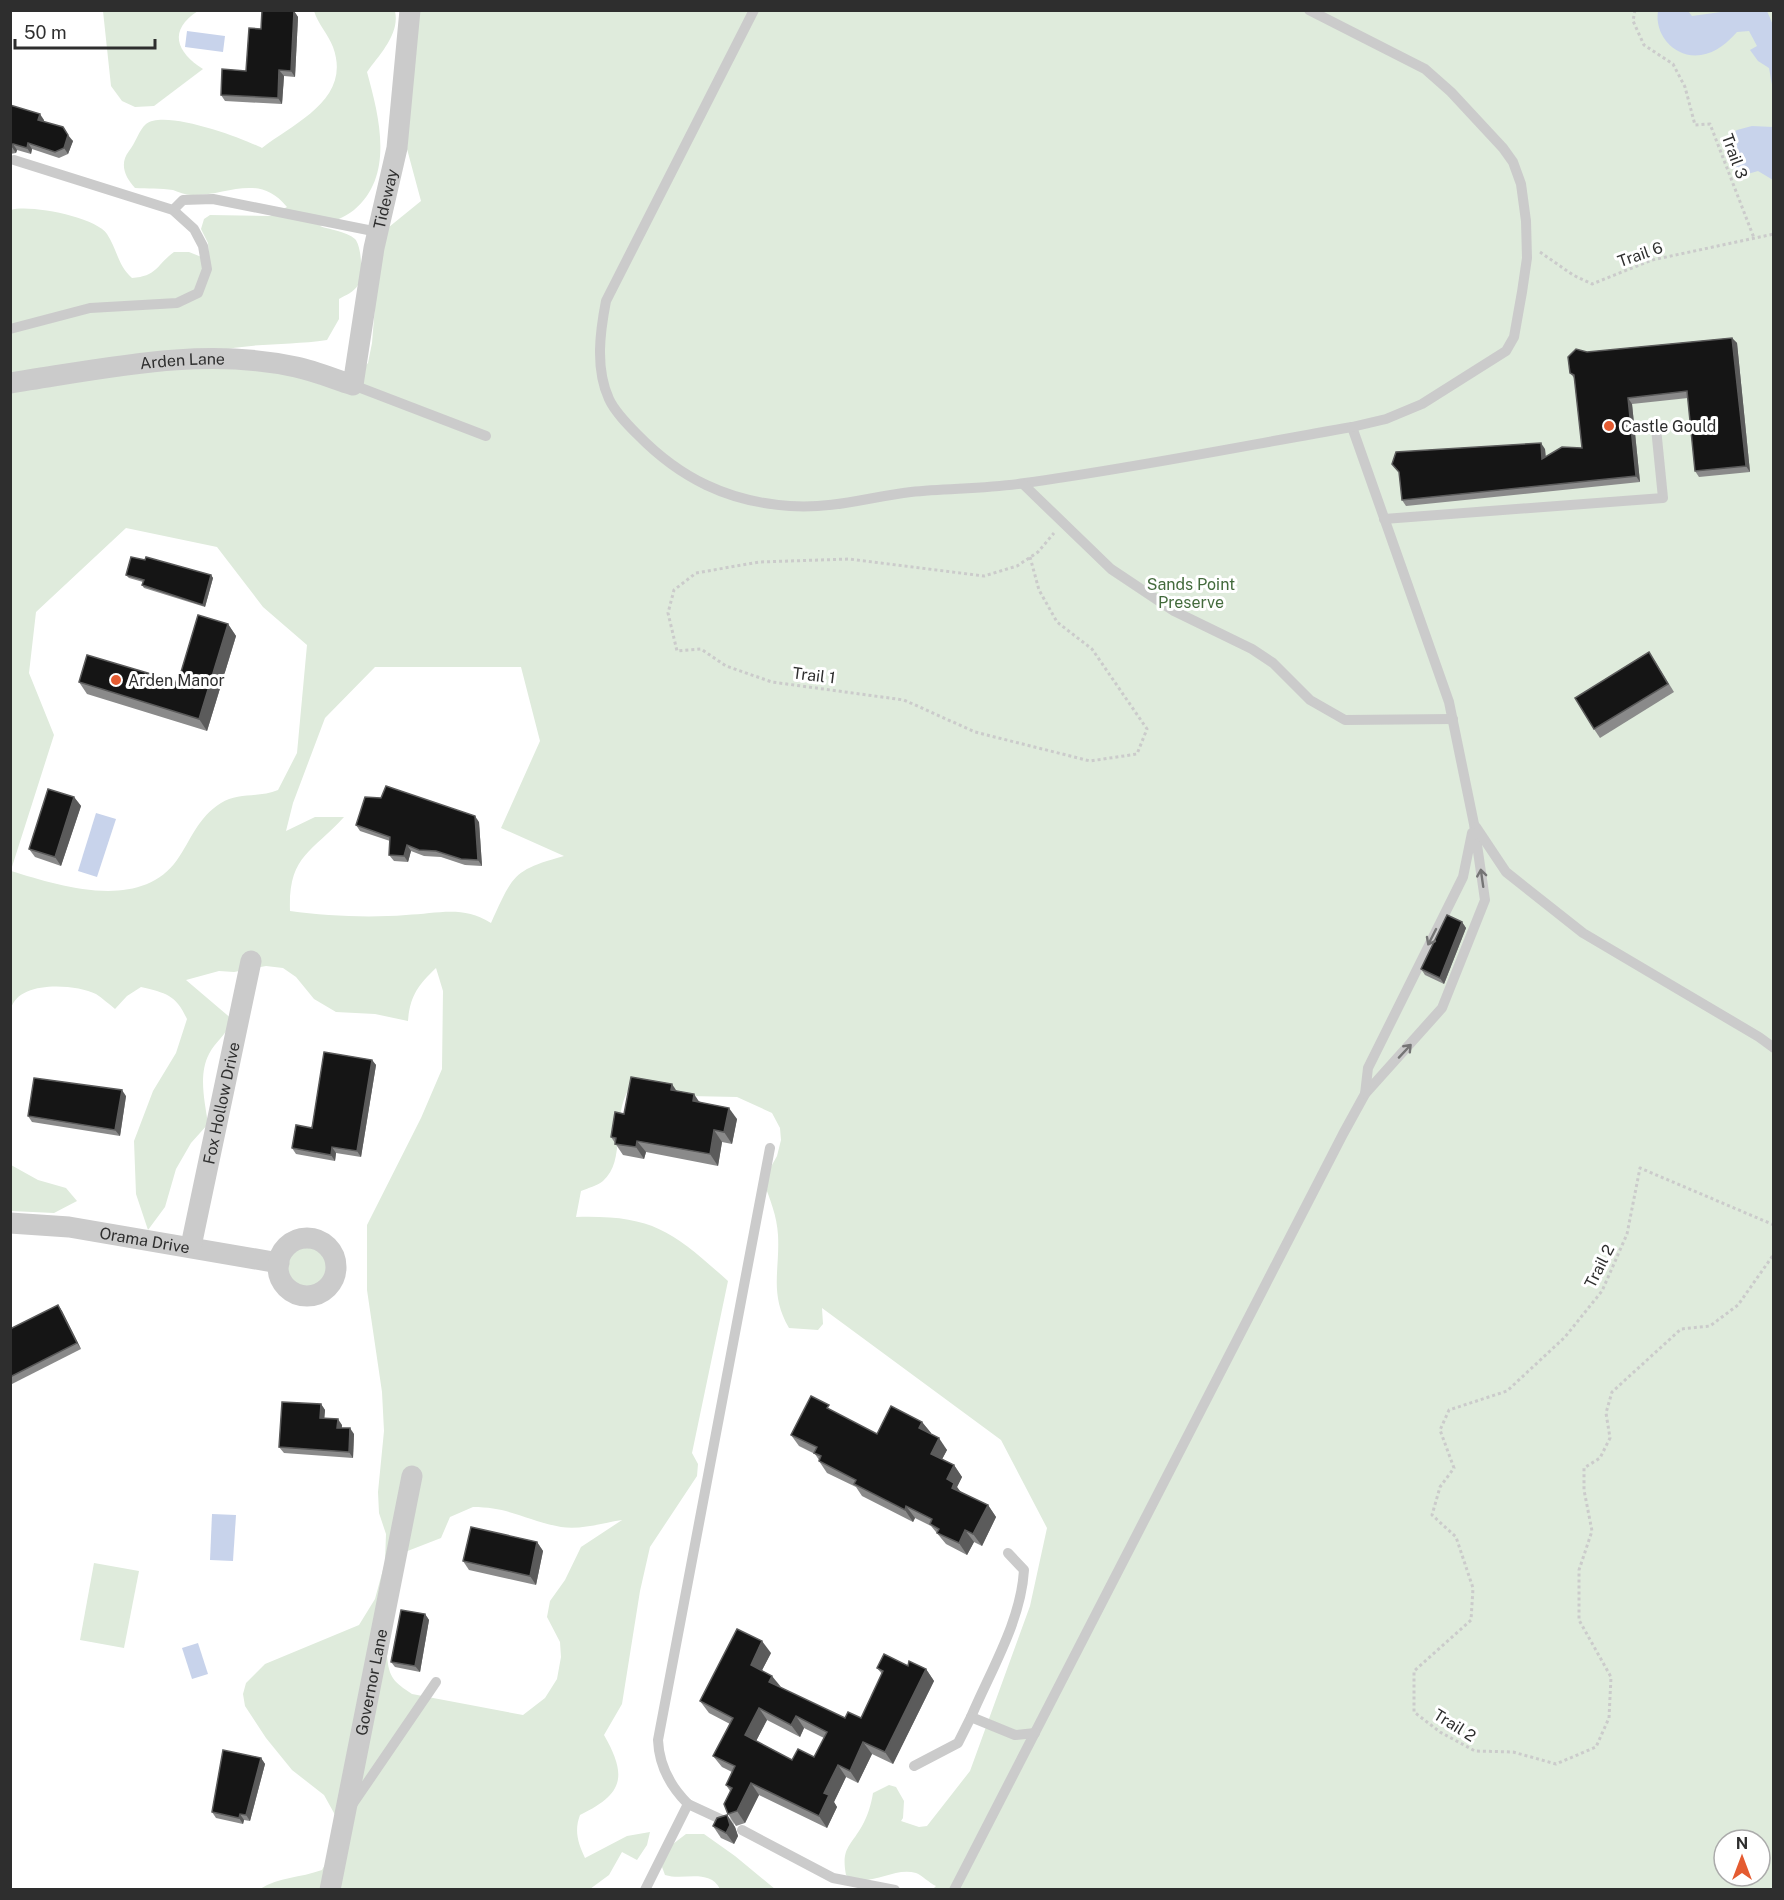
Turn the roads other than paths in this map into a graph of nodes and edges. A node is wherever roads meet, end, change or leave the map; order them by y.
1 (410, 10) edge
2 (754, 10) edge
3 (1309, 10) edge
4 (14, 160) dead end
5 (173, 210) junction
6 (378, 232) junction
7 (10, 329) edge
8 (10, 383) edge
9 (353, 386) junction
10 (1352, 428) junction
11 (1656, 428) dead end
12 (486, 436) dead end
13 (1023, 484) junction
14 (1384, 519) junction
15 (1453, 719) junction
16 (1474, 824) junction
17 (250, 961) dead end
18 (1773, 1048) edge
19 (1365, 1094) junction
20 (770, 1148) dead end
21 (10, 1223) edge
22 (191, 1246) junction
23 (279, 1263) dead end
24 (412, 1476) dead end
25 (1008, 1553) dead end
26 (436, 1682) dead end
27 (971, 1717) junction
28 (1035, 1733) junction
29 (914, 1766) dead end
30 (688, 1804) junction
31 (345, 1815) junction
32 (729, 1823) edge
33 (742, 1830) dead end
34 (330, 1890) edge
35 (645, 1890) edge
36 (895, 1890) edge
37 (954, 1890) edge

1 - 6 street, Tideway
2 - 13 lane
3 - 10 lane
4 - 5 lane
5 - 6 lane
5 - 7 lane
6 - 9 street, Tideway
8 - 9 street, Arden Lane
9 - 12 lane
10 - 13 lane
10 - 14 lane
11 - 14 lane
13 - 15 lane
14 - 15 lane
15 - 16 lane
16 - 18 lane
16 -> 19 lane
19 -> 16 lane
17 - 22 street, Fox Hollow Drive
19 - 28 lane
20 - 30 lane
21 - 22 street, Orama Drive
22 - 23 street, Orama Drive
24 - 31 street, Governor Lane
25 - 27 lane
26 - 31 lane
27 - 28 lane
27 - 29 lane
28 - 37 lane
30 - 32 lane
30 - 35 lane
31 - 34 street, Governor Lane
33 - 36 lane

